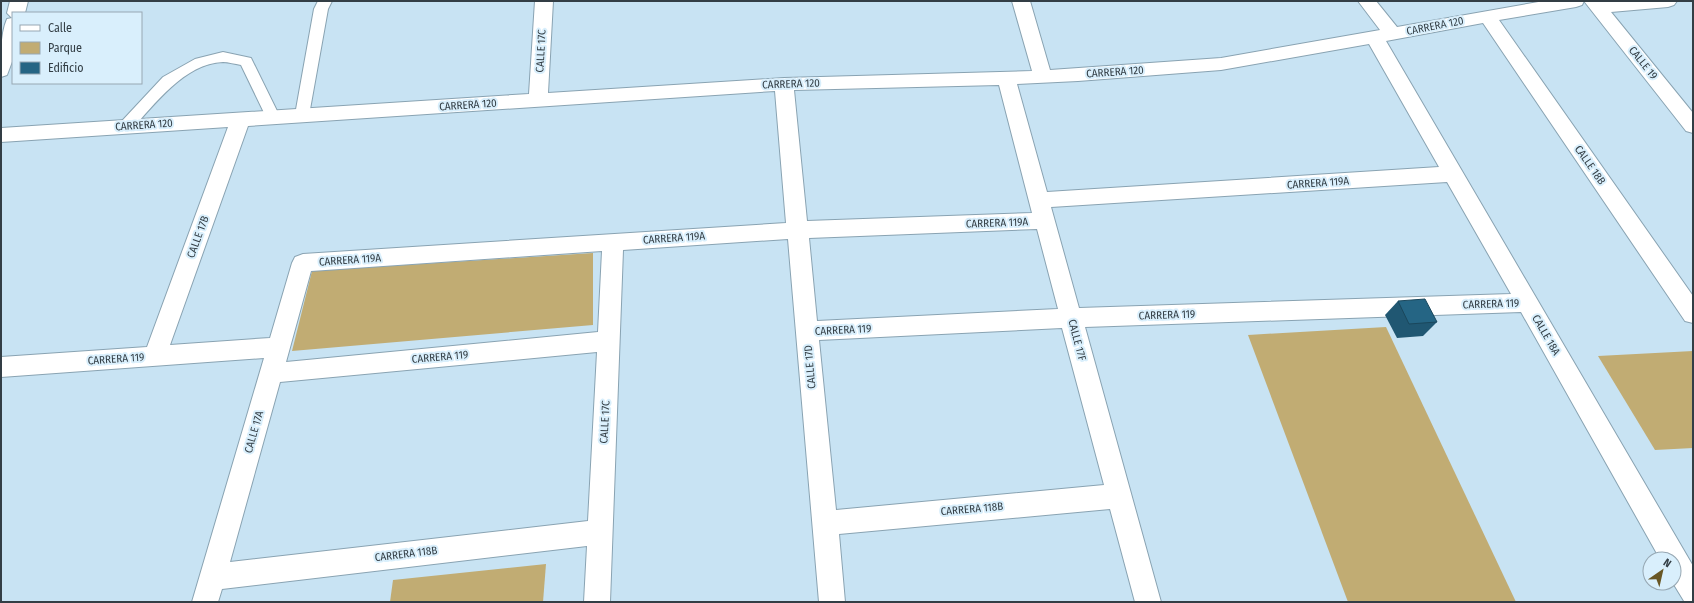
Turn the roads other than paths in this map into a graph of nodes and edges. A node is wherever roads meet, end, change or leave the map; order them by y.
1 (19, 1) edge
2 (325, 1) edge
3 (544, 1) edge
4 (1021, 1) edge
5 (1367, 1) edge
6 (1576, 1) edge
7 (1668, 1) edge
8 (1551, 3) edge
9 (1596, 4) edge
10 (16, 12) edge
11 (1487, 16) junction
12 (12, 27) edge
13 (1383, 35) junction
14 (1, 71) edge
15 (1043, 76) junction
16 (1006, 78) junction
17 (784, 84) junction
18 (538, 100) junction
19 (302, 115) junction
20 (273, 117) junction
21 (241, 119) junction
22 (126, 126) junction
23 (1693, 126) edge
24 (1, 134) edge
25 (1453, 174) junction
26 (1041, 210) junction
27 (798, 230) junction
28 (613, 242) junction
29 (303, 263) joint
30 (1527, 303) junction
31 (1693, 314) edge
32 (1070, 318) junction
33 (807, 332) junction
34 (609, 341) junction
35 (279, 347) junction
36 (155, 356) junction
37 (1, 368) edge
38 (271, 373) junction
39 (1119, 496) junction
40 (825, 523) junction
41 (600, 532) junction
42 (212, 577) junction
43 (1693, 592) edge
44 (205, 602) edge
45 (597, 602) edge
46 (832, 602) edge
47 (1148, 602) edge

1 - 10 street
2 - 19 lane
3 - 18 street, CALLE 17C
4 - 15 street
5 - 13 street, CALLE 18A
6 - 8 street, CARRERA 120
7 - 9 street
8 - 11 street, CARRERA 120
9 - 23 street, CALLE 19
11 - 13 street, CARRERA 120
11 - 31 street, CALLE 18B
12 - 14 street
13 - 15 street, CARRERA 120
13 - 25 street, CALLE 18A
15 - 16 street, CARRERA 120
16 - 17 street, CARRERA 120
16 - 26 street, CALLE 17F
17 - 18 street, CARRERA 120
17 - 27 street, CALLE 17D
18 - 19 street, CARRERA 120
19 - 20 street, CARRERA 120
20 - 21 street, CARRERA 120
20 - 22 lane
21 - 22 street, CARRERA 120
21 - 36 street, CALLE 17B
22 - 24 street, CARRERA 120
25 - 26 street, CARRERA 119A
25 - 30 street, CALLE 18A
26 - 27 street, CARRERA 119A
26 - 32 street, CALLE 17F
27 - 28 street, CARRERA 119A
27 - 33 street, CALLE 17D
28 - 29 street, CARRERA 119A
28 - 34 street, CALLE 17C
29 - 35 street, CALLE 17A
30 - 32 street, CARRERA 119
30 - 43 street, CALLE 18A
32 - 33 street, CARRERA 119
32 - 39 street, CALLE 17F
33 - 40 street, CALLE 17D
34 - 38 street, CARRERA 119
34 - 41 street, CALLE 17C
35 - 36 street, CARRERA 119
35 - 38 street, CALLE 17A
36 - 37 street, CARRERA 119
38 - 42 street, CALLE 17A
39 - 40 street, CARRERA 118B
39 - 47 street, CALLE 17F
40 - 46 street, CALLE 17D
41 - 42 street, CARRERA 118B
41 - 45 street, CALLE 17C
42 - 44 street, CALLE 17A

